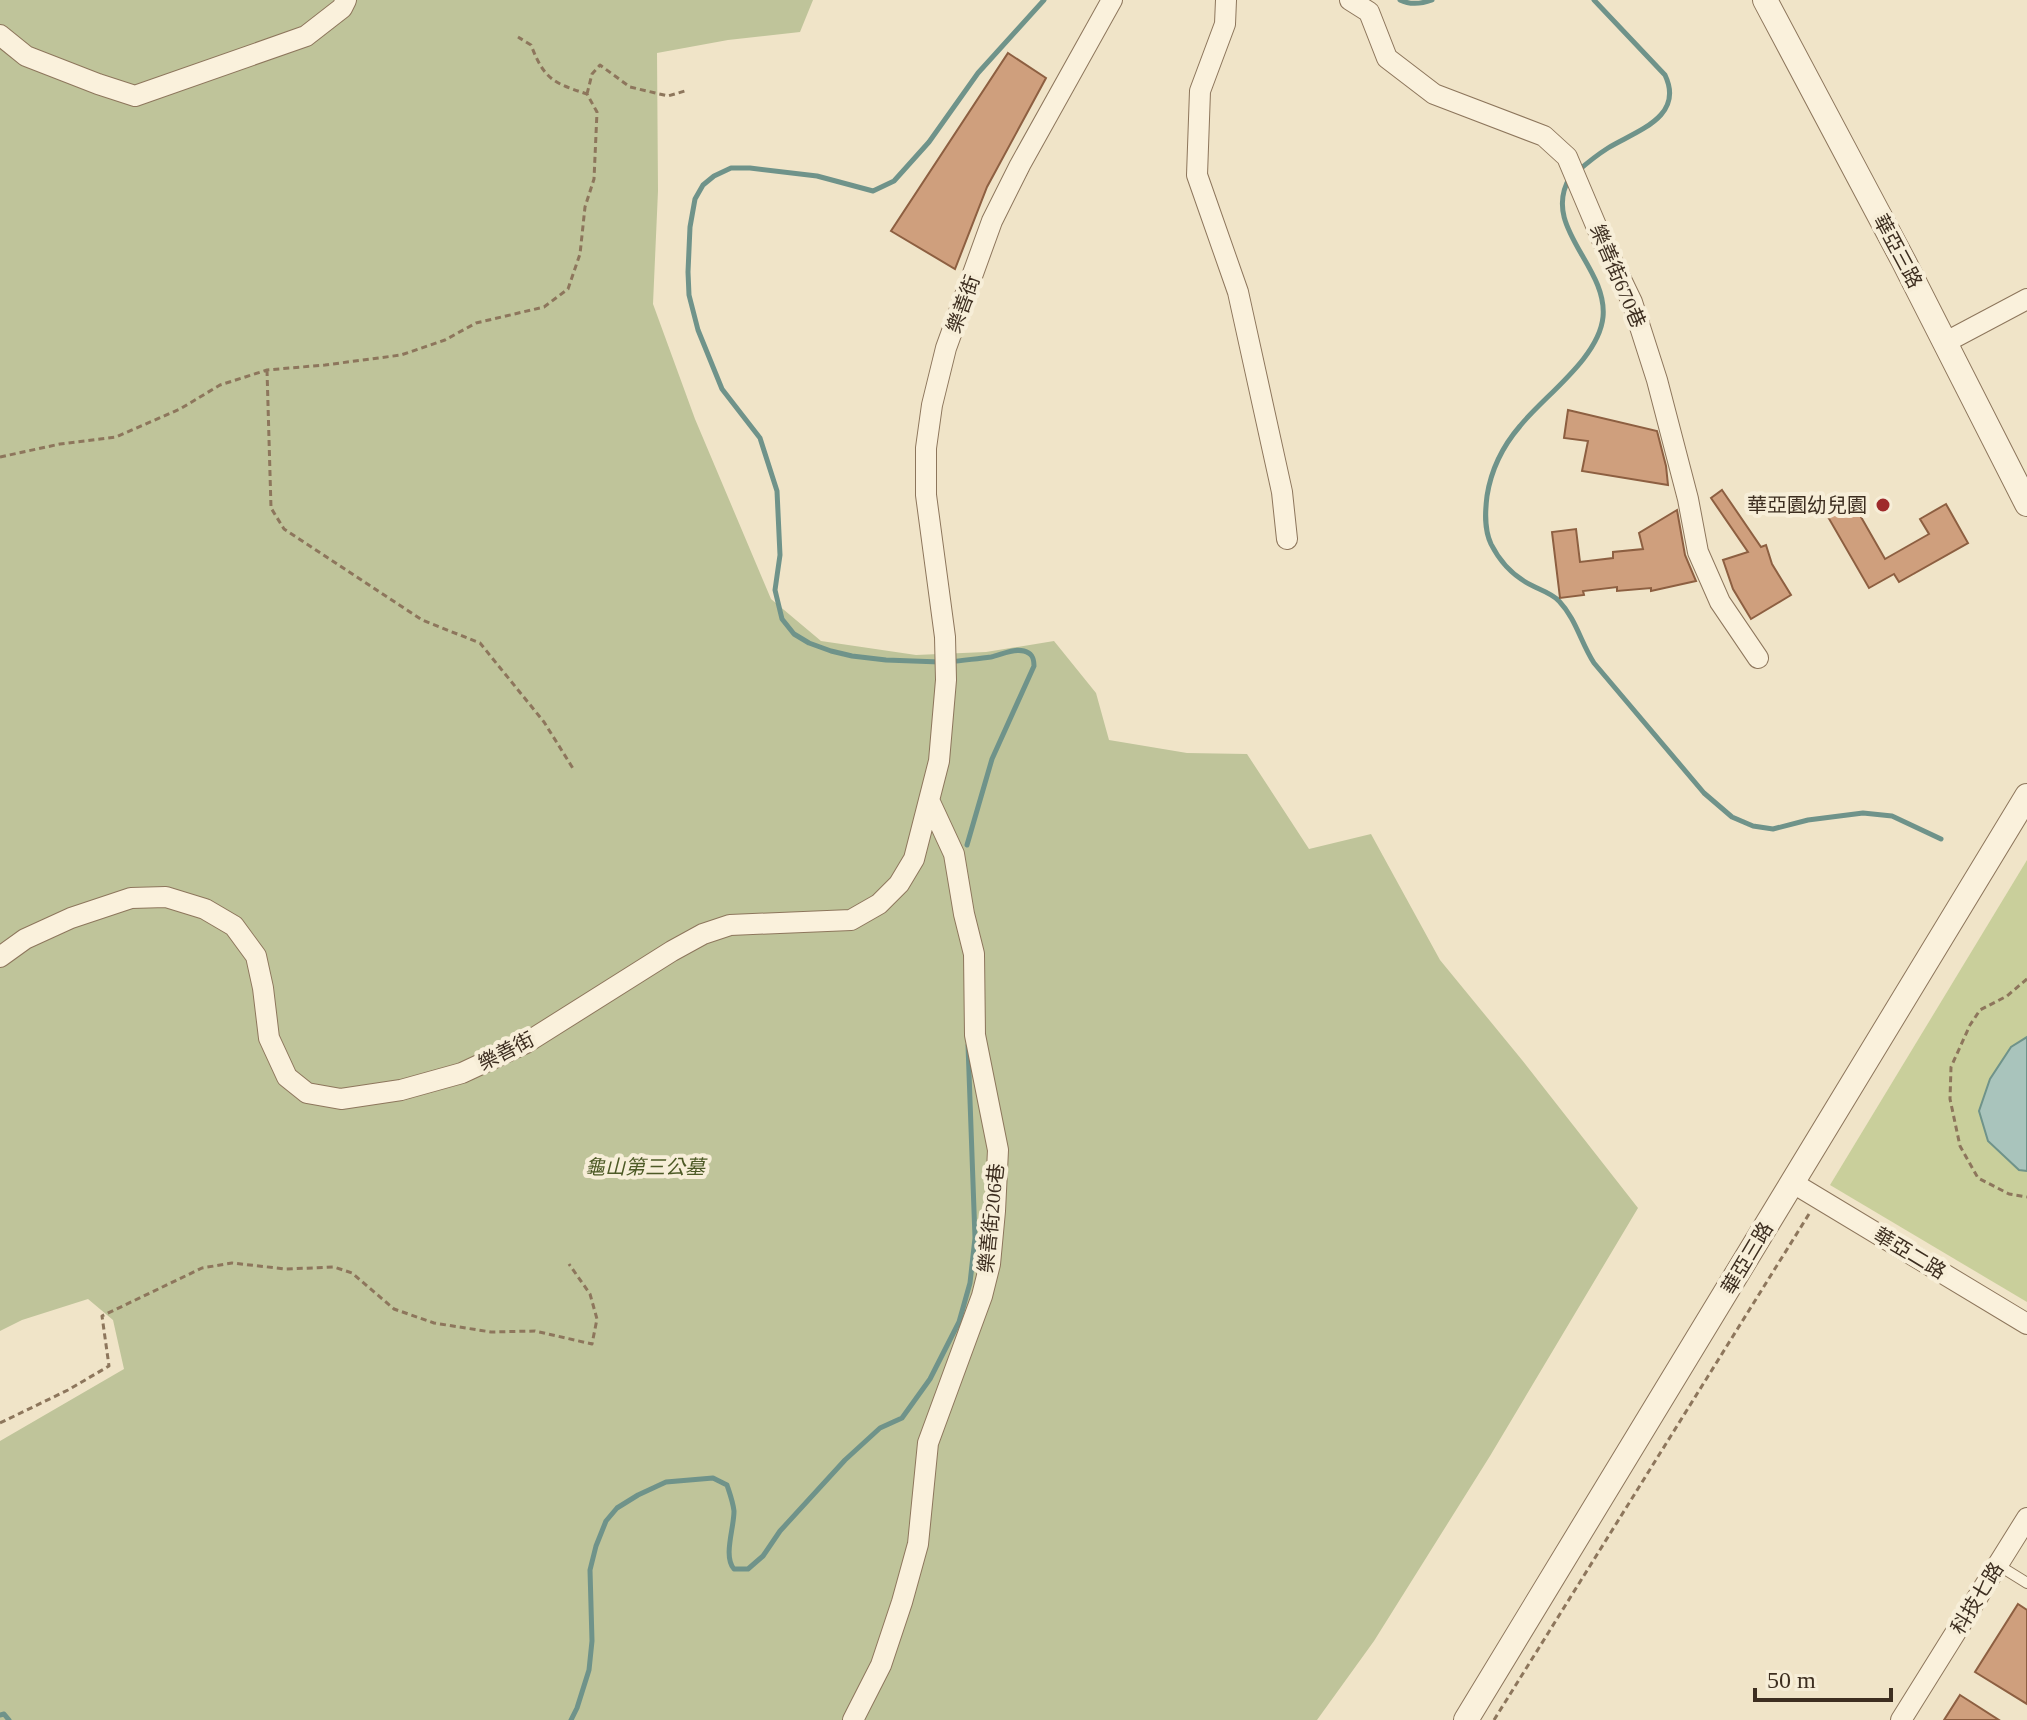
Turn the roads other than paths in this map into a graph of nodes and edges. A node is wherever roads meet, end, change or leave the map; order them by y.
1 (346, 0) edge
2 (1112, 0) edge
3 (1226, 0) edge
4 (1350, 0) edge
5 (1765, 0) edge
6 (0, 35) edge
7 (2027, 299) edge
8 (1946, 342) junction
9 (2027, 504) edge
10 (1287, 539) dead end
11 (1758, 658) dead end
12 (2027, 796) edge
13 (929, 800) junction
14 (0, 957) edge
15 (1793, 1183) junction
16 (2027, 1324) edge
17 (2027, 1518) edge
18 (1998, 1565) junction
19 (2027, 1583) edge
20 (853, 1720) edge
21 (1466, 1720) edge
22 (1901, 1720) edge

1 - 6 street
2 - 13 street, 樂善街
3 - 10 street
4 - 11 street, 樂善街670巷
5 - 8 street, 華亞三路
7 - 8 street
8 - 9 street, 華亞三路
12 - 15 street, 華亞三路
13 - 14 street, 樂善街
13 - 20 street, 樂善街206巷
15 - 16 street, 華亞二路
15 - 21 street, 華亞三路
17 - 18 street, 科技七路
18 - 19 lane
18 - 22 street, 科技七路

